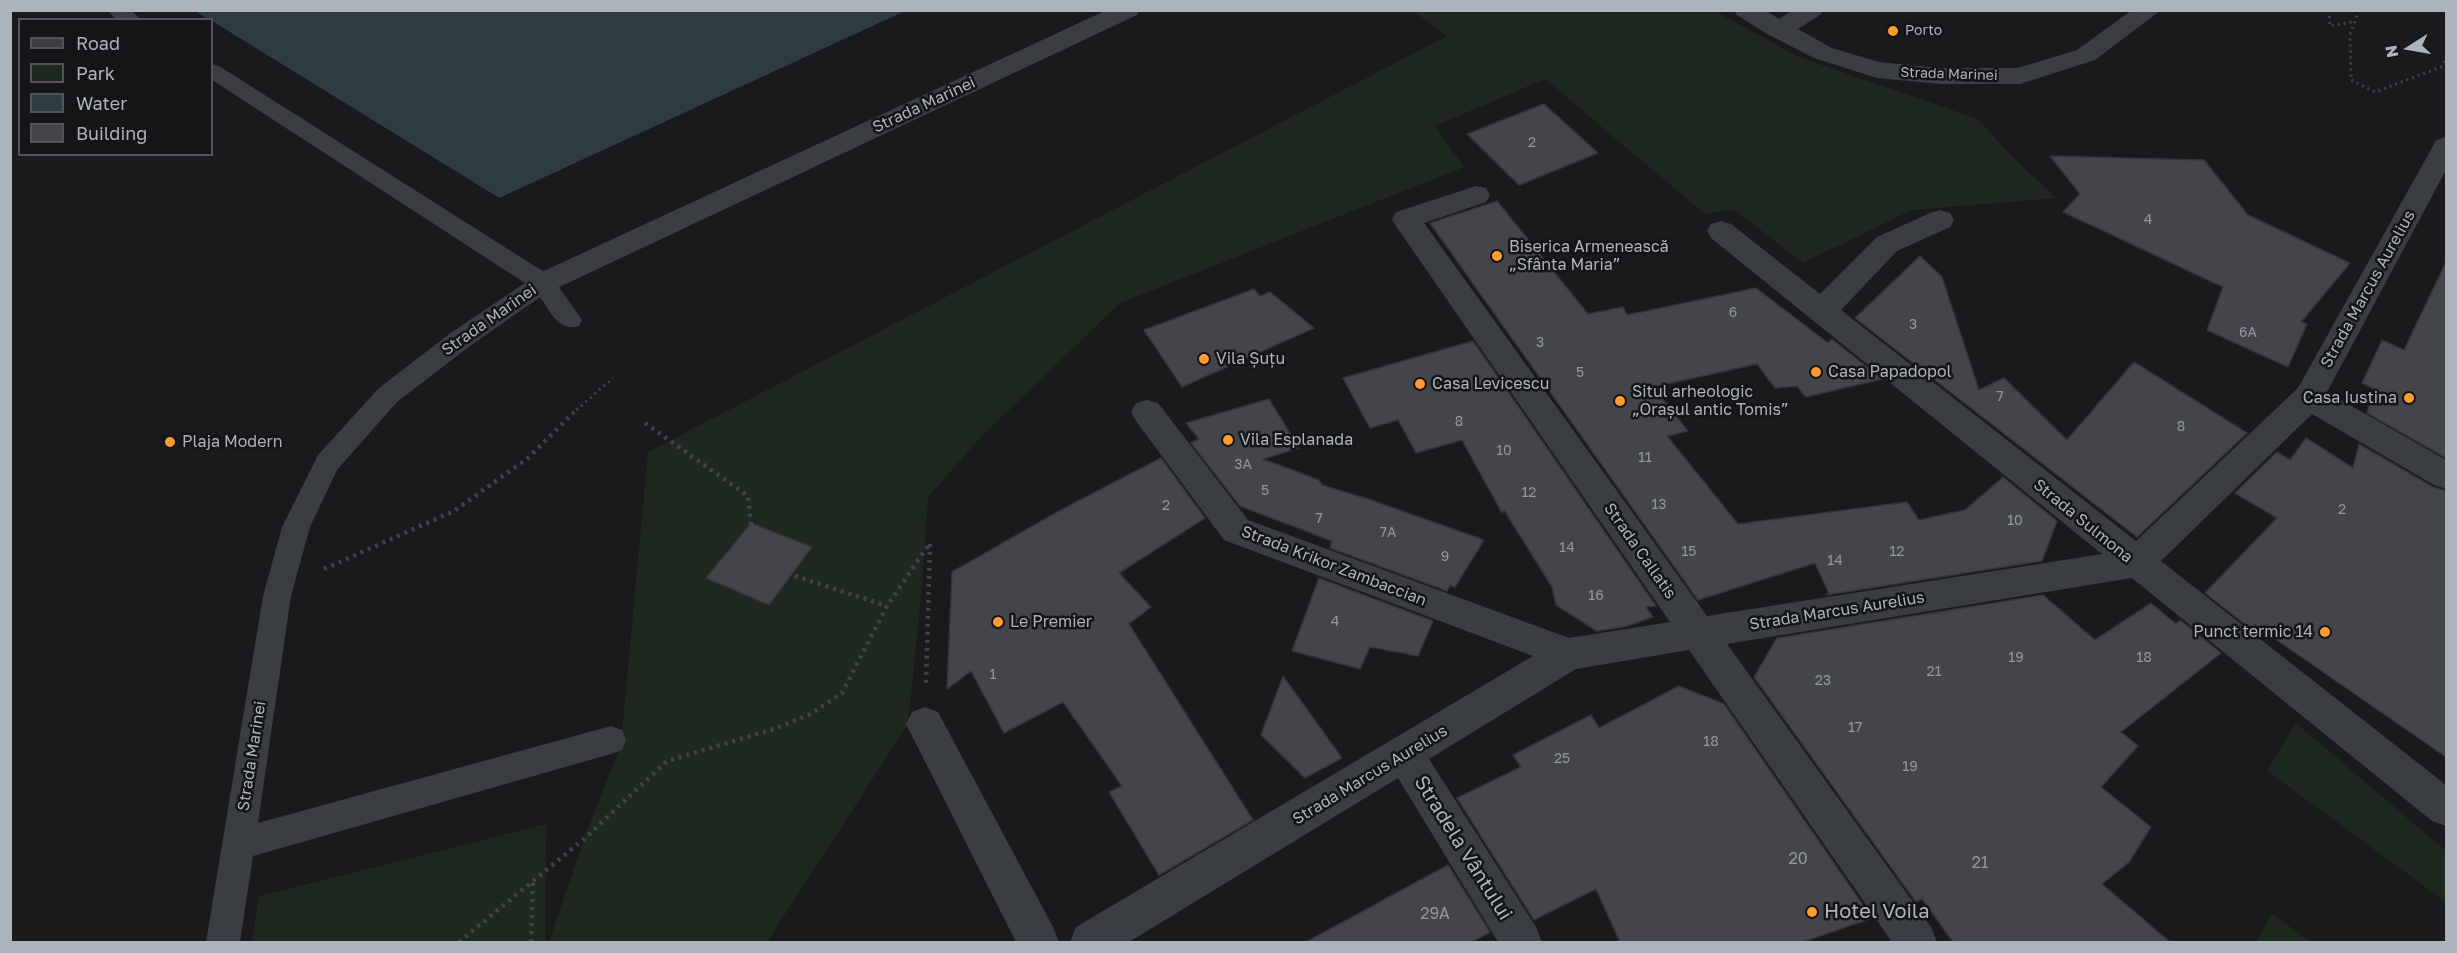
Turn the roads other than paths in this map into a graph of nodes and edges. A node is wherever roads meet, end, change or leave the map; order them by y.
1 (1128, 10) edge
2 (1746, 10) edge
3 (1811, 10) edge
4 (2148, 10) edge
5 (1779, 30) junction
6 (213, 72) edge
7 (2446, 146) edge
8 (1476, 195) dead end
9 (1940, 220) dead end
10 (1721, 231) dead end
11 (543, 283) junction
12 (1822, 311) junction
13 (570, 320) dead end
14 (2309, 397) junction
15 (1147, 412) dead end
16 (2446, 476) edge
17 (2136, 563) junction
18 (1698, 634) junction
19 (1569, 654) junction
20 (925, 724) road end
21 (612, 740) dead end
22 (1405, 753) junction
23 (2446, 808) edge
24 (239, 844) junction
25 (223, 942) edge
26 (1038, 942) edge
27 (1091, 942) edge
28 (1521, 942) edge
29 (1916, 942) edge

1 - 11 street, Strada Marinei
2 - 5 street, Strada Marinei
3 - 5 street
4 - 5 street, Strada Marinei
6 - 11 lane
7 - 14 street, Strada Marcus Aurelius
8 - 18 street, Strada Callatis
9 - 12 street
10 - 12 street, Strada Sulmona
11 - 13 lane
11 - 24 lane, Strada Marinei
12 - 17 street, Strada Sulmona
14 - 16 street
14 - 17 street, Strada Marcus Aurelius
15 - 19 street, Strada Krikor Zambaccian
17 - 18 street, Strada Marcus Aurelius
17 - 23 street, Strada Sulmona
18 - 19 street, Strada Marcus Aurelius
18 - 29 street, Strada Callatis
19 - 22 street, Strada Marcus Aurelius
20 - 26 street
21 - 24 lane
22 - 27 street, Strada Marcus Aurelius
22 - 28 street, Stradela Vântului
24 - 25 lane, Strada Marinei

